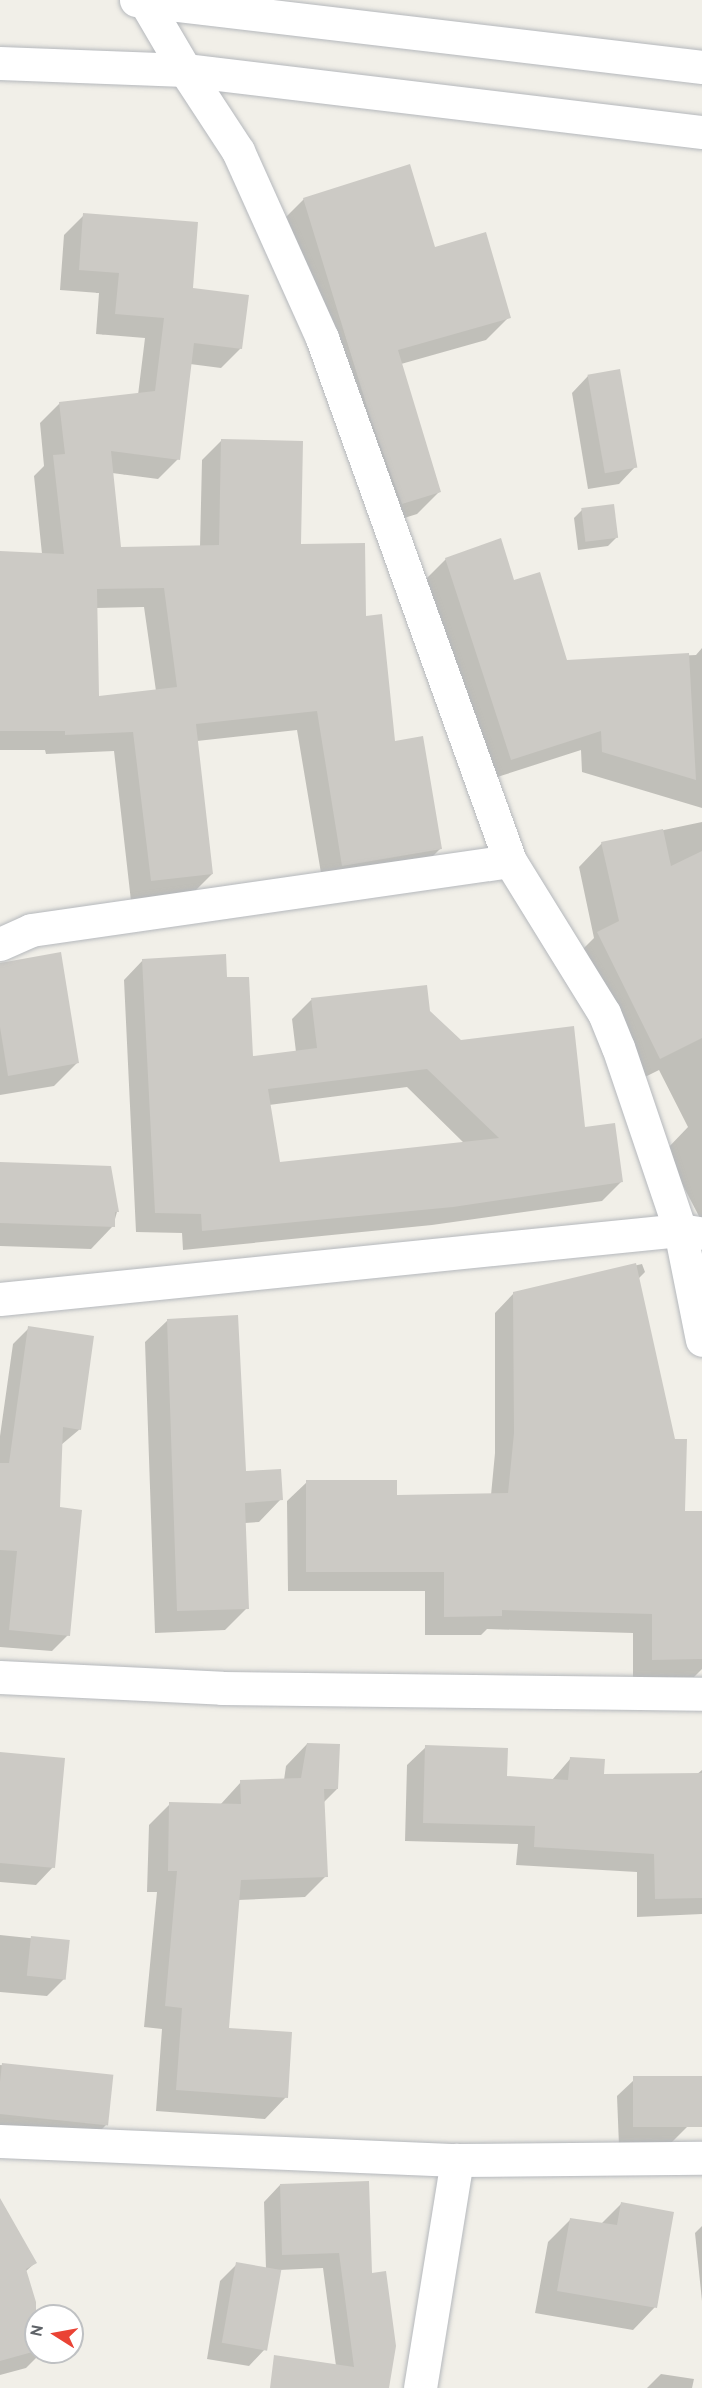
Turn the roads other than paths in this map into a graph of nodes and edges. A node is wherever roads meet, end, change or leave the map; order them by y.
1 (136, 0) edge
2 (144, 0) edge
3 (0, 63) edge
4 (702, 67) edge
5 (185, 70) junction
6 (702, 132) edge
7 (510, 861) junction
8 (0, 944) edge
9 (691, 1231) edge
10 (0, 1299) edge
11 (702, 1340) edge
12 (0, 1677) edge
13 (702, 1694) edge
14 (0, 2141) edge
15 (702, 2158) edge
16 (457, 2160) junction
17 (420, 2388) edge

1 - 2 street
2 - 4 street
2 - 5 street
3 - 5 street
5 - 6 street
5 - 7 street
7 - 8 street
7 - 9 street
9 - 10 street
9 - 11 street
12 - 13 street
14 - 16 street
15 - 16 street
16 - 17 street

